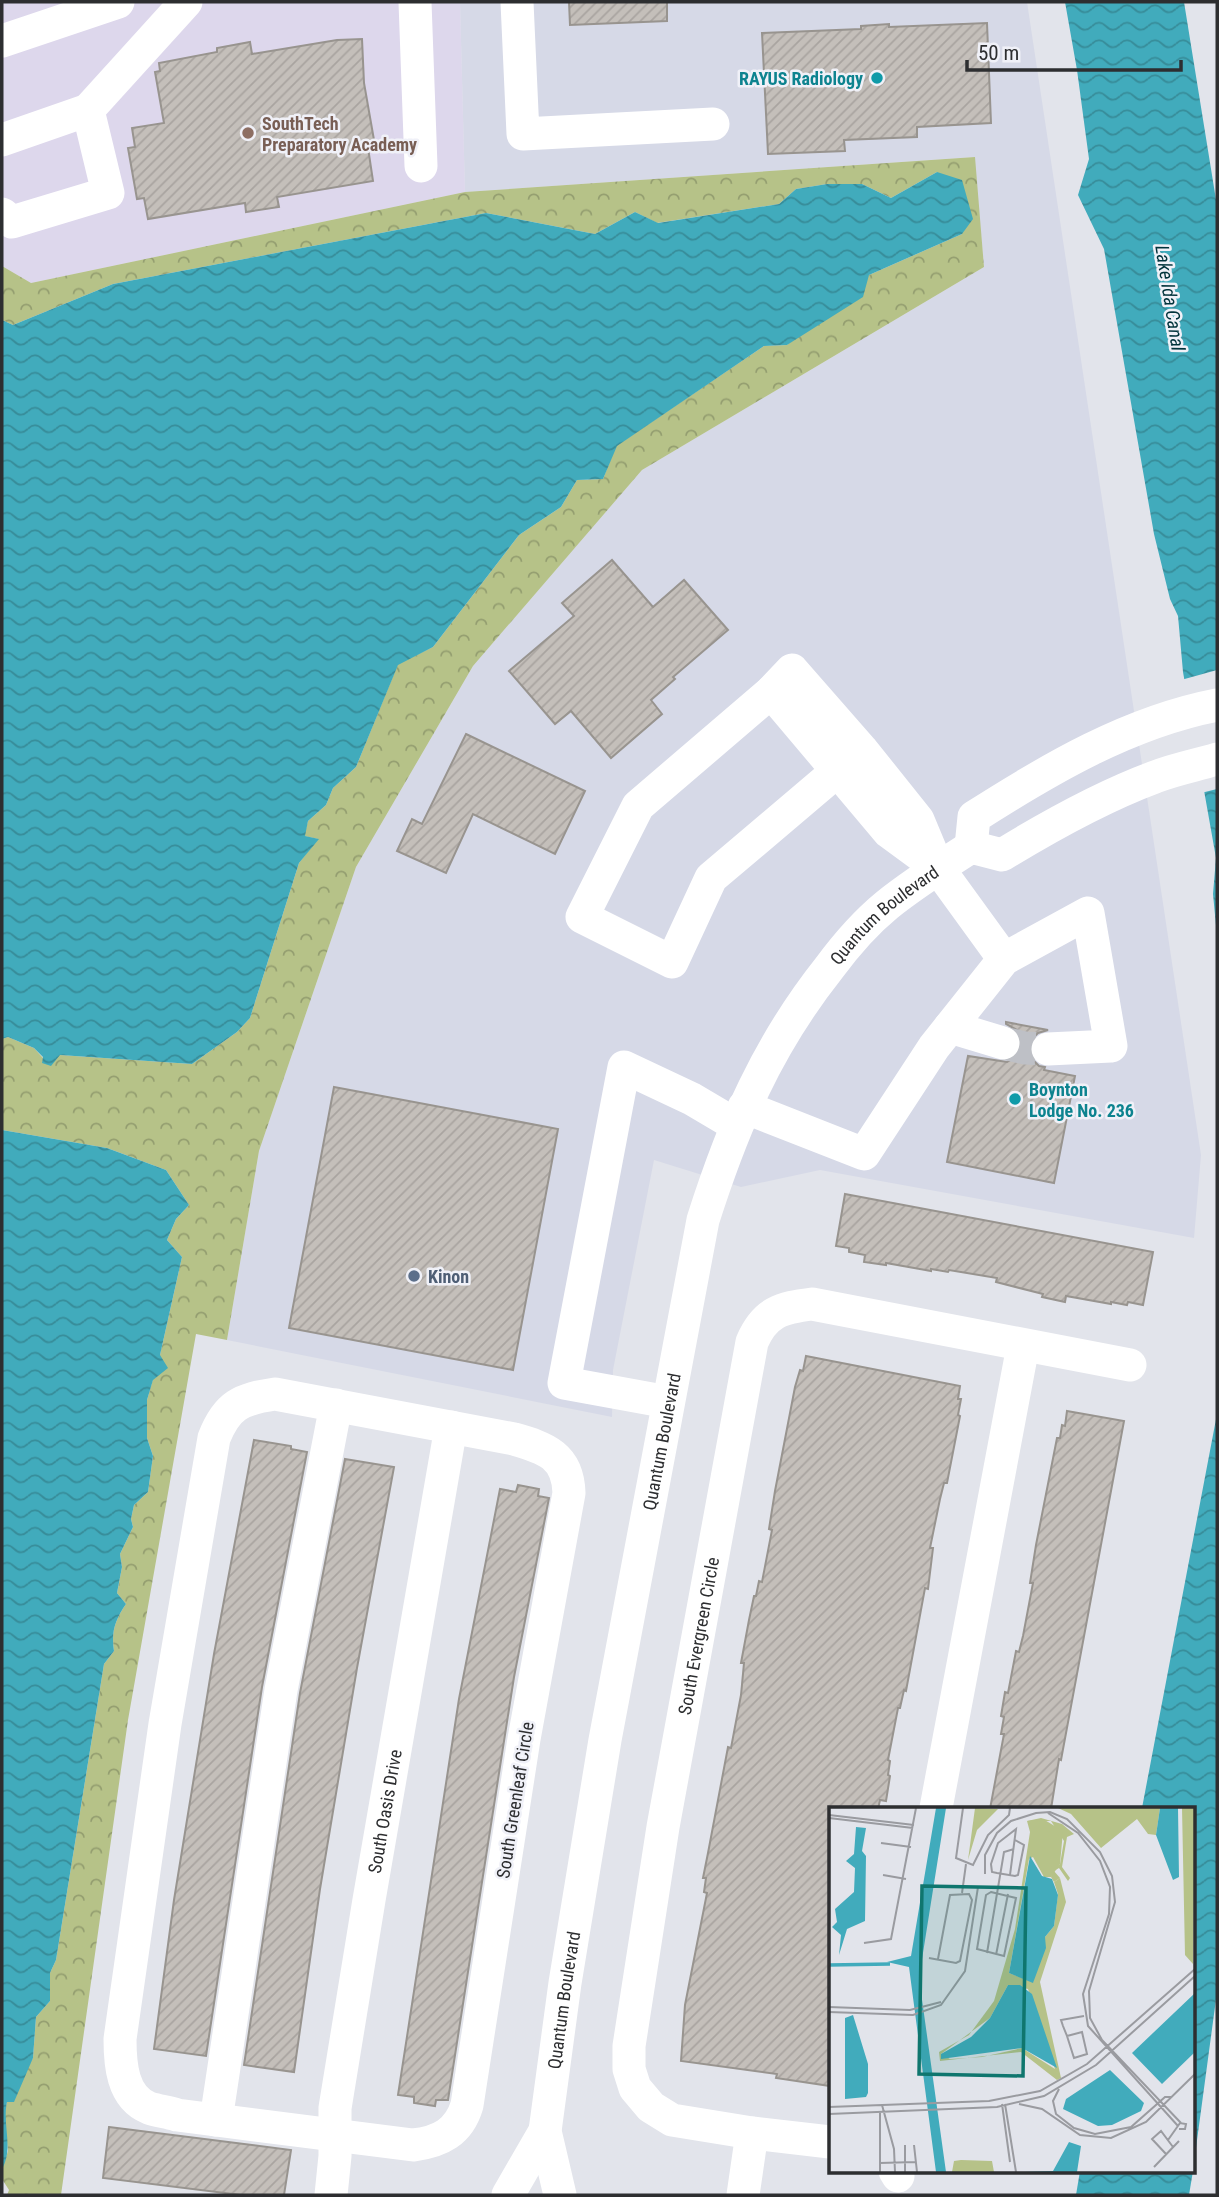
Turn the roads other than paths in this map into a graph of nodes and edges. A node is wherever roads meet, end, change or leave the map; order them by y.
1 (118, 2) edge
2 (186, 2) edge
3 (415, 2) edge
4 (517, 2) edge
5 (2, 41) edge
6 (88, 110) junction
7 (713, 124) dead end
8 (2, 140) edge
9 (421, 166) dead end
10 (2, 214) edge
11 (781, 681) junction
12 (1217, 705) edge
13 (862, 750) junction
14 (1217, 759) edge
15 (837, 772) junction
16 (971, 847) junction
17 (938, 868) junction
18 (1004, 959) junction
19 (950, 1027) junction
20 (1003, 1043) tunnel mouth
21 (1048, 1049) tunnel mouth
22 (740, 1116) junction
23 (1023, 1346) junction
24 (1130, 1365) dead end
25 (668, 1402) junction
26 (336, 1405) junction
27 (451, 1427) junction
28 (936, 1807) edge
29 (216, 2120) junction
30 (545, 2131) junction
31 (752, 2133) junction
32 (335, 2135) junction
33 (829, 2141) edge
34 (331, 2195) edge
35 (507, 2195) edge
36 (542, 2195) edge
37 (560, 2195) edge
38 (743, 2195) edge

1 - 5 street
2 - 6 street
3 - 9 street
4 - 7 street
6 - 8 street
6 - 10 street
11 - 13 street
11 - 15 street
11 - 15 street
12 - 16 street
13 - 15 street
13 - 17 street
14 - 16 street
15 - 17 street
16 - 17 street, Quantum Boulevard
17 - 18 street
17 - 22 street, Quantum Boulevard
18 - 19 street
18 - 21 street
19 - 20 street
19 - 22 street
22 - 25 street, Quantum Boulevard
22 - 25 street
23 - 24 street, South Evergreen Circle
23 - 28 street
23 - 31 street, South Evergreen Circle
25 - 30 street, Quantum Boulevard
26 - 27 street, South Greenleaf Circle
26 - 29 street
26 - 29 street, South Greenleaf Circle
27 - 32 street, South Oasis Drive
27 - 32 street, South Greenleaf Circle
29 - 32 street, South Greenleaf Circle
30 - 35 street, Quantum Boulevard
30 - 37 street, Quantum Boulevard
31 - 33 street, South Evergreen Circle
31 - 38 street
32 - 34 street, South Oasis Drive
35 - 36 street, Quantum Boulevard

